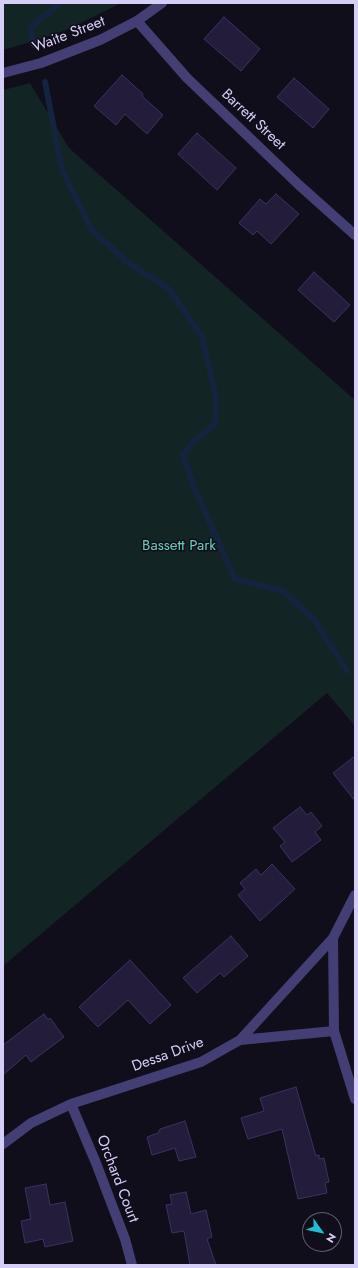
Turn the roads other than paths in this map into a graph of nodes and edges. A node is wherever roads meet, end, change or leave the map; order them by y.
1 (162, 3) edge
2 (137, 21) junction
3 (3, 73) edge
4 (355, 236) edge
5 (355, 895) edge
6 (333, 938) junction
7 (334, 1031) junction
8 (240, 1040) junction
9 (355, 1099) edge
10 (71, 1104) junction
11 (3, 1144) edge
12 (132, 1265) edge

1 - 2 street, Waite Street
2 - 3 street, Waite Street
2 - 4 street, Barrett Street
5 - 6 street, Dessa Drive
6 - 7 street
6 - 8 street, Dessa Drive
7 - 8 street
7 - 9 street
8 - 10 street, Dessa Drive
10 - 11 street, Dessa Drive
10 - 12 street, Orchard Court

